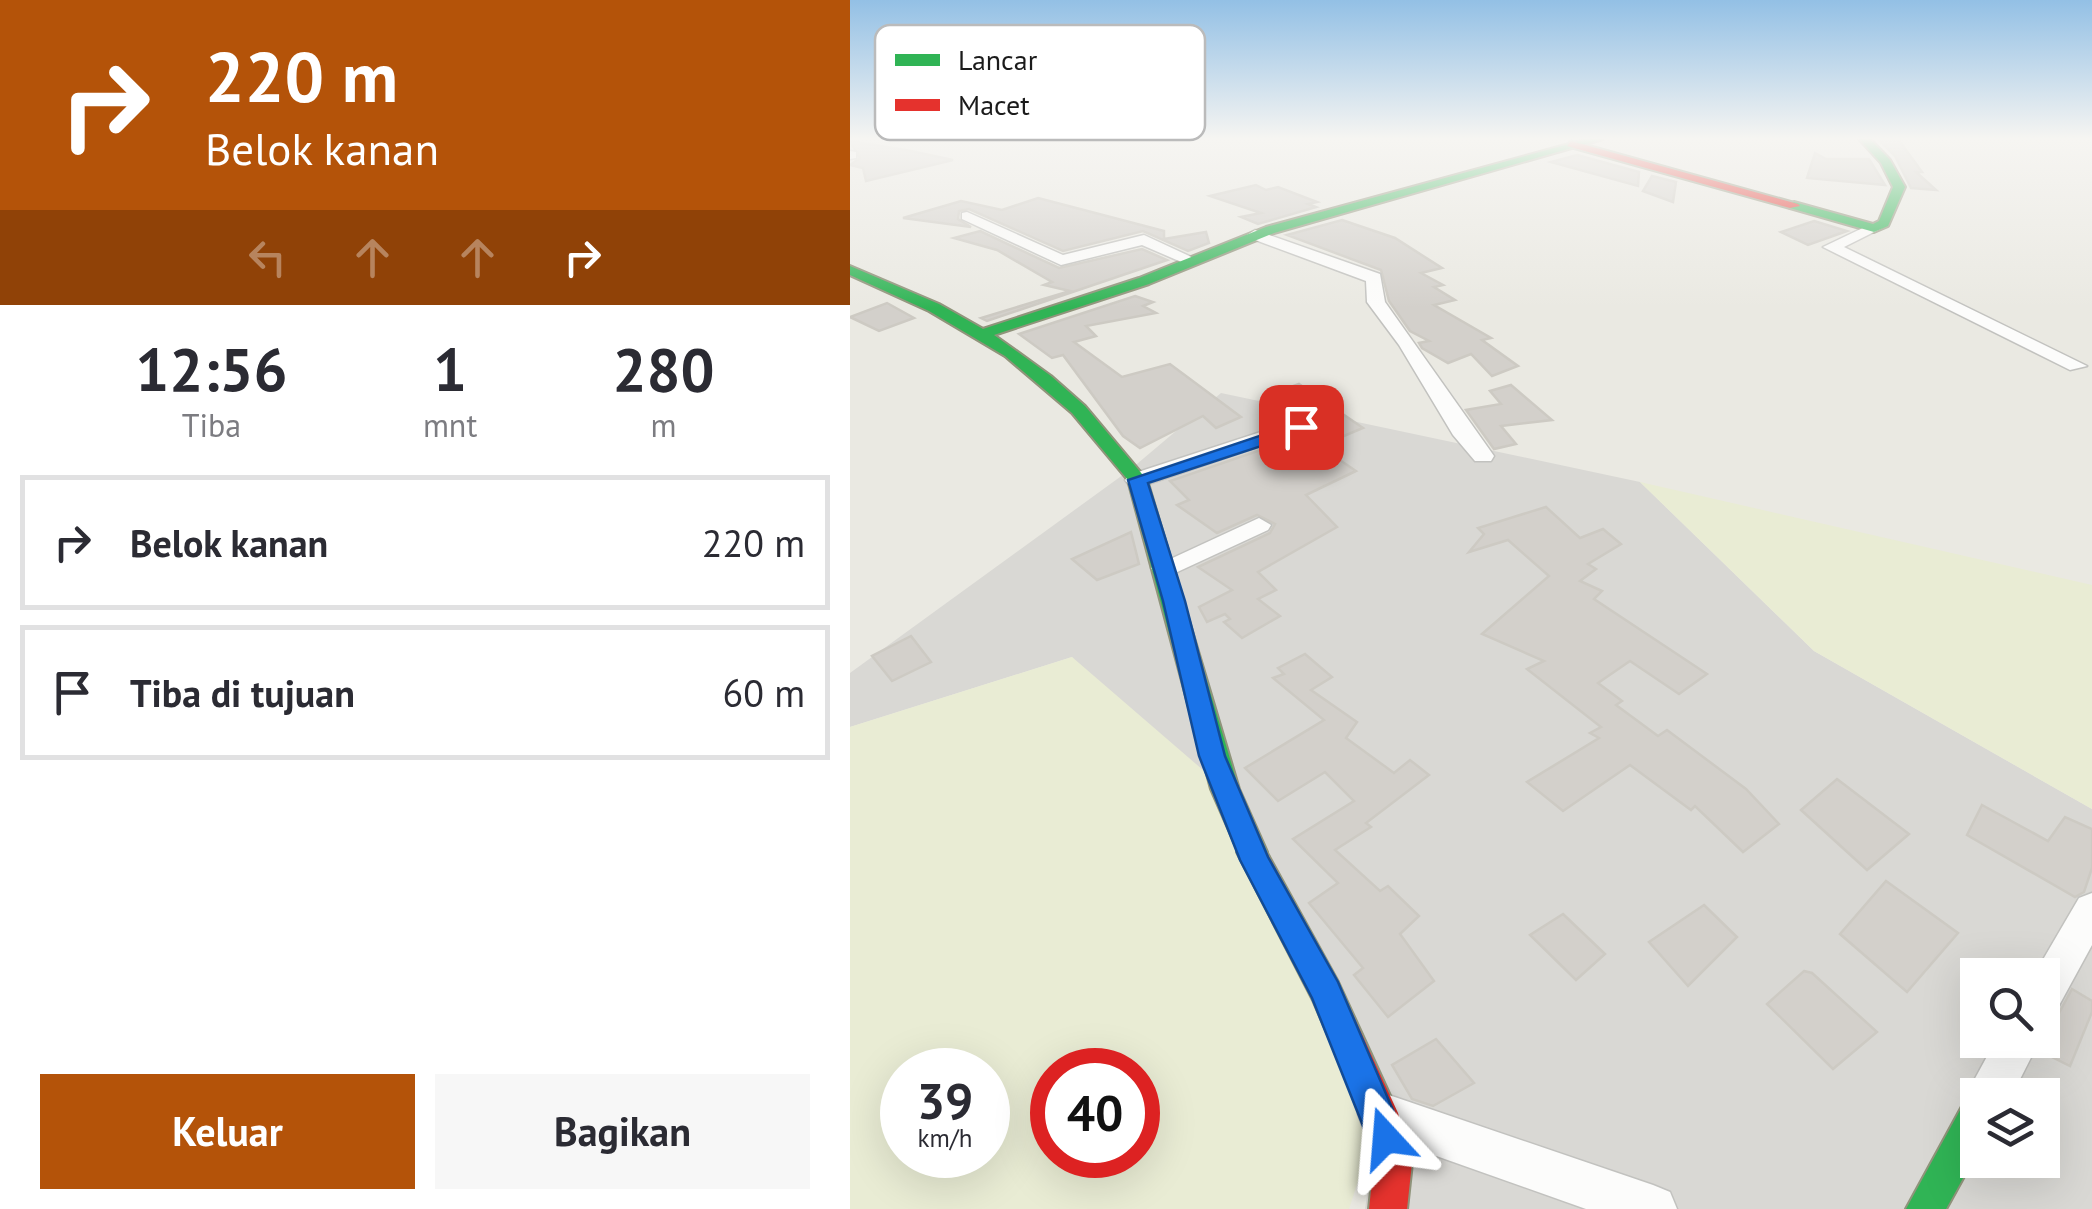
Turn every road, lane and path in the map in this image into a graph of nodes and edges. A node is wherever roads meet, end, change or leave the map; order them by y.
1 (1391, 195) edge
2 (1763, 195) edge
3 (1895, 195) edge
4 (967, 216) dead end
5 (1874, 228) junction
6 (1255, 235) junction
7 (1192, 261) junction
8 (850, 270) edge
9 (986, 333) junction
10 (2076, 366) dead end
11 (1329, 444) dead end
12 (1482, 456) dead end
13 (1138, 480) junction
14 (1258, 525) dead end
15 (1164, 568) junction
16 (2092, 910) edge
17 (2060, 966) edge
18 (1380, 1113) junction
19 (1960, 1146) edge
20 (1388, 1209) edge
21 (1653, 1209) edge
22 (1924, 1209) edge

1 - 6 street
2 - 5 street
3 - 5 street
4 - 7 street
5 - 10 street
6 - 7 street
6 - 12 street
7 - 9 street
8 - 9 street
9 - 13 street
11 - 13 street
13 - 15 street
14 - 15 street
15 - 18 street
16 - 17 street
18 - 20 street
18 - 21 street
19 - 22 street

